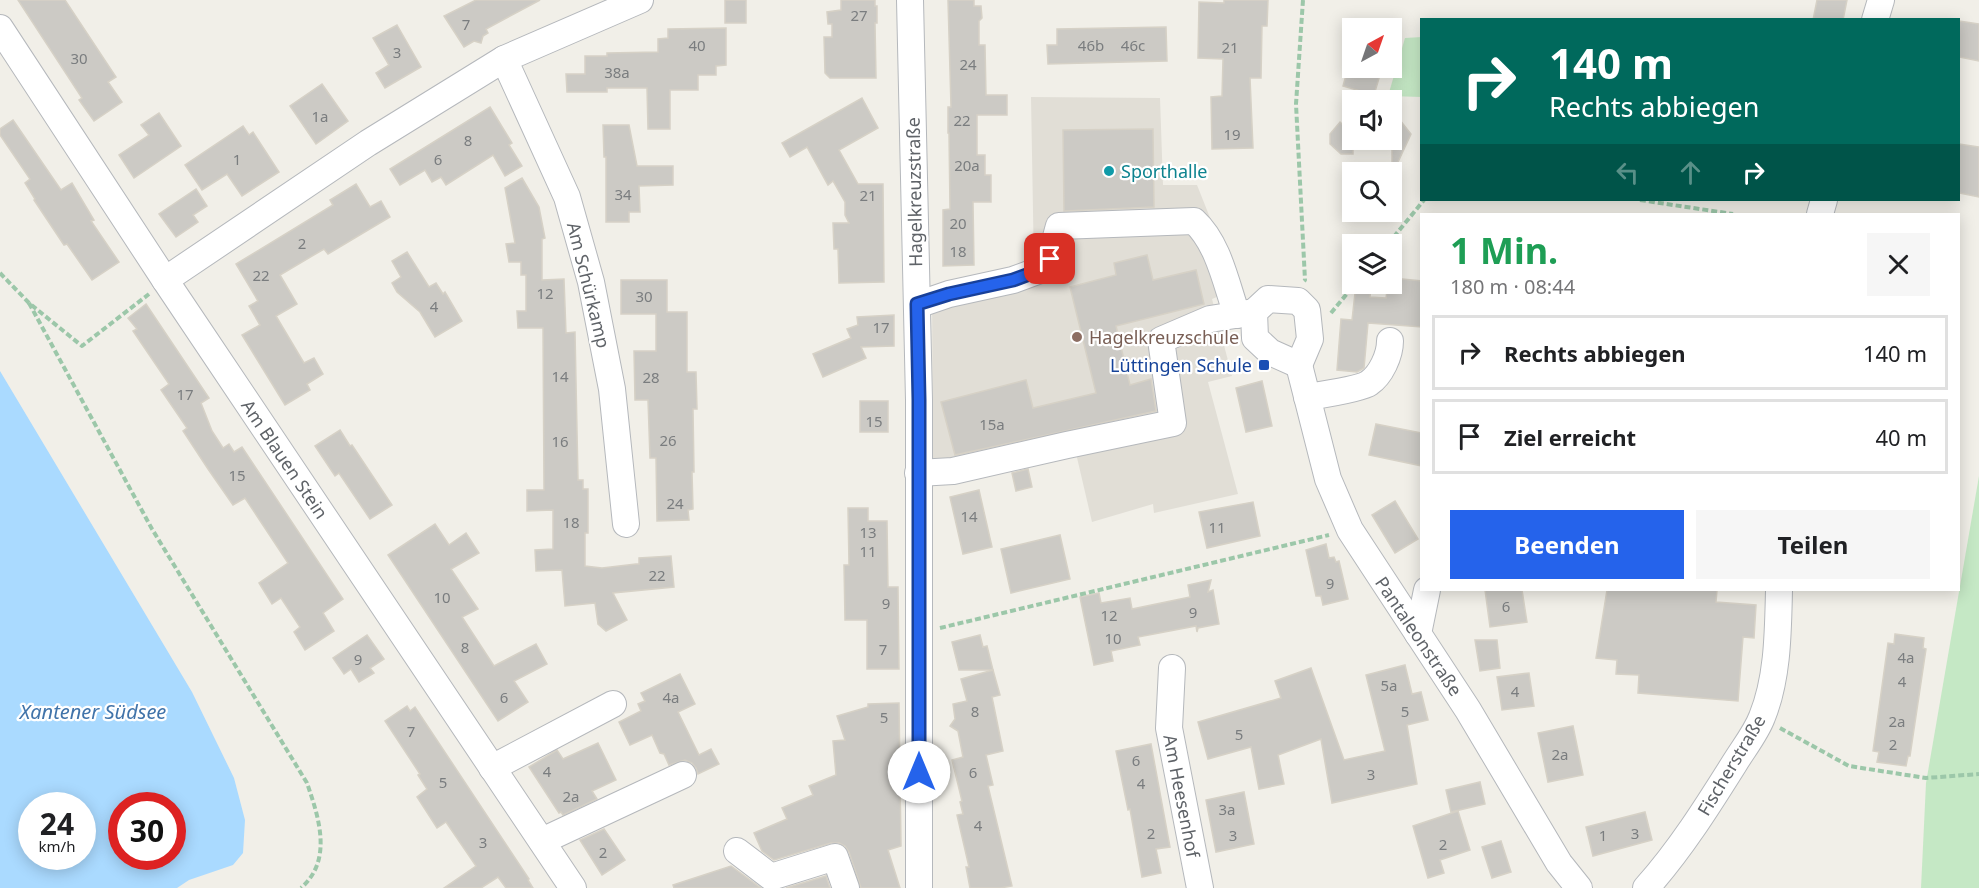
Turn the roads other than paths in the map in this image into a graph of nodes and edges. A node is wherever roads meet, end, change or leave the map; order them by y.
1 (640, 0) edge
2 (910, 0) edge
3 (1881, 0) edge
4 (1876, 18) edge
5 (0, 28) edge
6 (504, 58) junction
7 (165, 280) junction
8 (917, 304) junction
9 (1246, 314) junction
10 (1390, 341) dead end
11 (1299, 364) junction
12 (1307, 397) junction
13 (918, 473) junction
14 (626, 524) dead end
15 (1427, 591) edge
16 (1779, 591) edge
17 (1418, 634) junction
18 (1172, 668) dead end
19 (613, 704) dead end
20 (492, 768) junction
21 (683, 775) dead end
22 (542, 841) junction
23 (737, 851) dead end
24 (573, 888) edge
25 (846, 888) edge
26 (919, 888) edge
27 (1200, 888) edge
28 (1579, 888) edge
29 (1646, 888) edge

1 - 6 street
2 - 8 street, Hagelkreuzstraße
3 - 4 street
5 - 7 street, Am Blauen Stein
6 - 7 street
6 - 14 street, Am Schürkamp
7 - 20 street, Am Blauen Stein
8 - 9 street
8 - 13 street, Hagelkreuzstraße
9 - 11 street
9 - 11 street
9 - 13 street
10 - 12 street
11 - 12 street, Pantaleonstraße
12 - 17 street, Pantaleonstraße
13 - 26 street, Hagelkreuzstraße
15 - 17 street
16 - 29 street, Fischerstraße
17 - 28 street, Pantaleonstraße
18 - 27 street, Am Heesenhof
19 - 20 street
20 - 22 street, Am Blauen Stein
21 - 22 street
22 - 24 street, Am Blauen Stein
23 - 25 street

